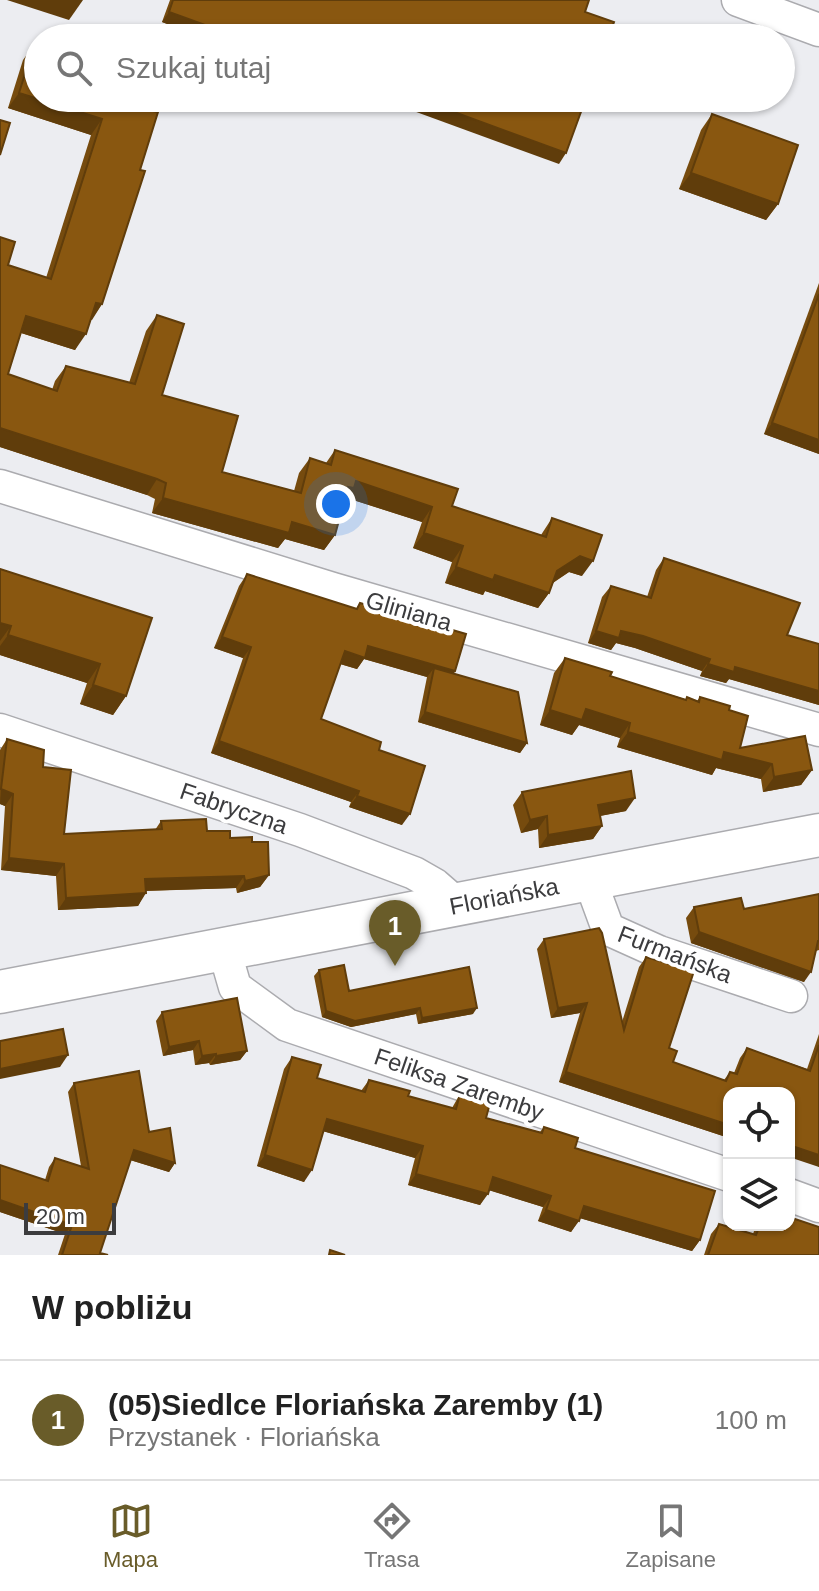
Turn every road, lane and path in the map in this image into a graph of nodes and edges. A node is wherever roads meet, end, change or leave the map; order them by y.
1 (738, 0) edge
2 (819, 30) edge
3 (0, 486) edge
4 (0, 730) edge
5 (819, 730) edge
6 (819, 835) edge
7 (590, 880) junction
8 (458, 905) junction
9 (224, 949) junction
10 (0, 992) edge
11 (791, 996) dead end
12 (723, 1173) edge
13 (795, 1197) edge
14 (819, 1206) edge

1 - 2 street
3 - 5 street, Gliniana
4 - 8 street, Fabryczna
6 - 7 street, Floriańska
7 - 8 street, Floriańska
7 - 11 street, Furmańska
8 - 9 street, Floriańska
9 - 10 street, Floriańska
9 - 12 street, Feliksa Zaremby
13 - 14 street

